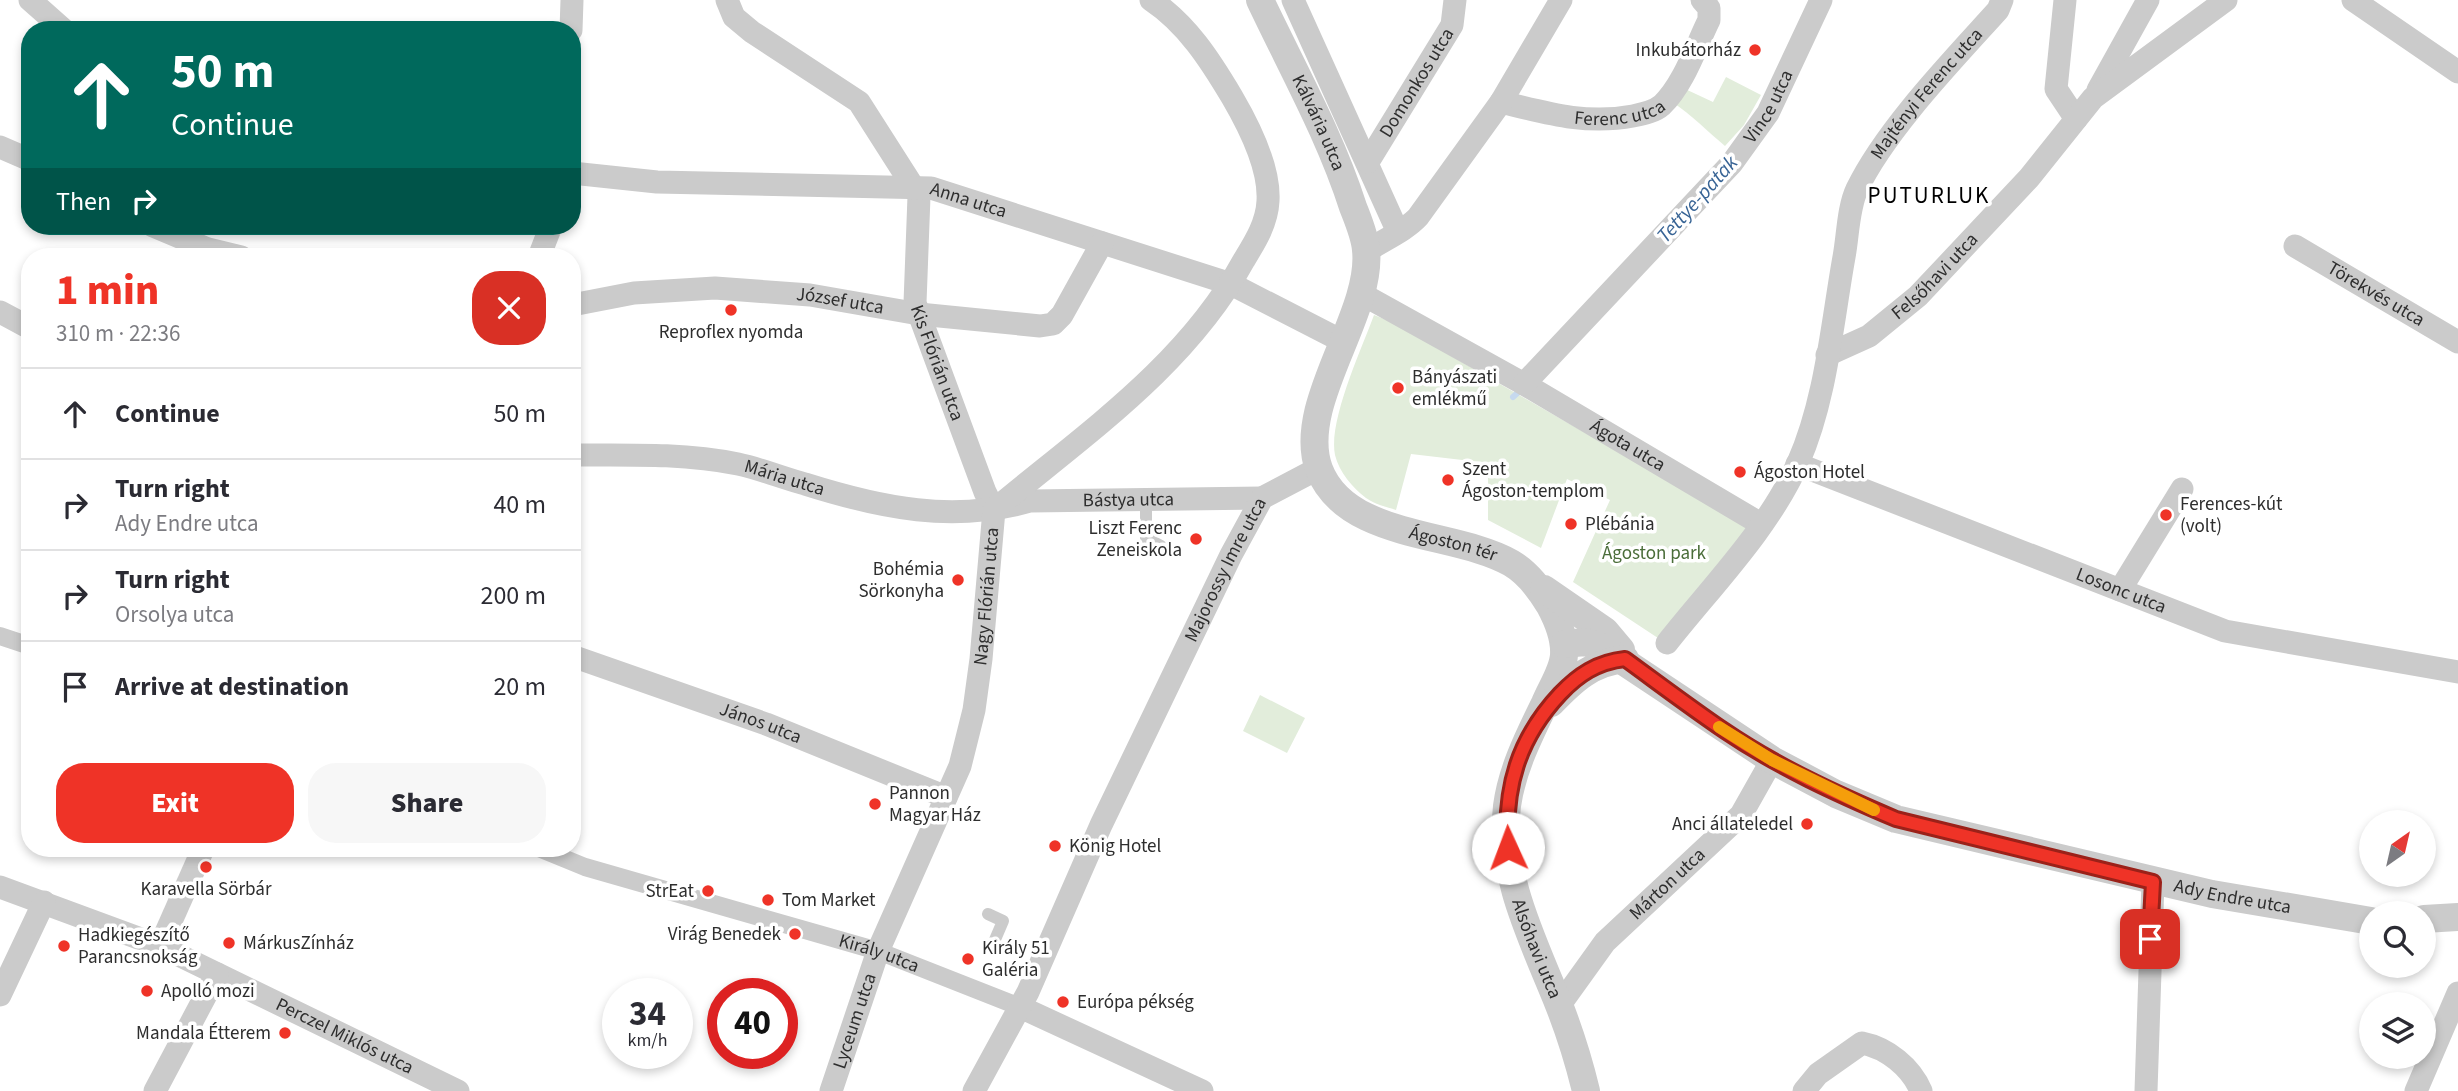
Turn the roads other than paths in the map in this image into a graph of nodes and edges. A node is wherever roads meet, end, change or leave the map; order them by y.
1 (30, 0) edge
2 (572, 0) edge
3 (727, 0) edge
4 (1151, 0) edge
5 (1260, 0) edge
6 (1293, 0) edge
7 (1455, 0) edge
8 (1561, 0) edge
9 (1702, 0) edge
10 (1821, 0) edge
11 (2002, 0) edge
12 (2065, 0) edge
13 (2148, 0) edge
14 (2226, 0) edge
15 (2353, 0) edge
16 (54, 21) edge
17 (571, 21) edge
18 (2458, 72) edge
19 (2093, 98) junction
20 (1501, 102) junction
21 (2076, 119) junction
22 (0, 147) edge
23 (21, 156) edge
24 (1368, 162) junction
25 (581, 174) edge
26 (912, 186) junction
27 (1397, 230) junction
28 (175, 235) edge
29 (1102, 243) junction
30 (2295, 246) dead end
31 (206, 248) edge
32 (1367, 251) junction
33 (1231, 284) junction
34 (1360, 293) junction
35 (581, 303) edge
36 (0, 313) edge
37 (919, 314) junction
38 (21, 324) edge
39 (1342, 341) junction
40 (2458, 342) edge
41 (1827, 355) junction
42 (1524, 384) junction
43 (581, 455) edge
44 (1797, 464) junction
45 (1319, 468) junction
46 (2182, 489) dead end
47 (1146, 498) junction
48 (1262, 498) junction
49 (994, 510) junction
50 (1761, 524) junction
51 (1161, 546) dead end
52 (1533, 581) junction
53 (2120, 590) junction
54 (0, 636) edge
55 (21, 643) edge
56 (1667, 643) dead end
57 (1564, 644) junction
58 (581, 659) edge
59 (1625, 659) junction
60 (2458, 672) edge
61 (1538, 718) junction
62 (1772, 760) junction
63 (946, 797) junction
64 (199, 857) edge
65 (561, 857) edge
66 (2153, 882) junction
67 (0, 887) edge
68 (44, 902) junction
69 (988, 914) dead end
70 (2458, 917) edge
71 (2436, 918) edge
72 (2359, 919) edge
73 (994, 942) dead end
74 (160, 946) junction
75 (878, 951) junction
76 (217, 974) junction
77 (2458, 993) edge
78 (0, 995) edge
79 (1559, 1006) junction
80 (1020, 1007) junction
81 (155, 1091) edge
82 (458, 1091) edge
83 (831, 1091) edge
84 (974, 1091) edge
85 (1202, 1091) edge
86 (1586, 1091) edge
87 (1804, 1091) edge
88 (1921, 1091) edge
89 (2146, 1091) edge
90 (2416, 1091) edge

1 - 16 street
2 - 17 street
3 - 26 street, Kis Flórián utca
4 - 33 street, Nagy Flórián utca
5 - 32 street, Kálvária utca
6 - 24 street, Kálvária utca
7 - 24 street, Domonkos utca
8 - 20 street
9 - 20 street, Ferenc utca
10 - 42 street, Vince utca
11 - 41 street, Majtényi Ferenc utca
12 - 21 street
13 - 19 street
14 - 19 street, Felsőhavi utca
15 - 18 street
19 - 21 street, Felsőhavi utca
20 - 27 street
21 - 41 street, Felsőhavi utca
22 - 23 street
24 - 27 street, Kálvária utca
25 - 26 street, Anna utca
26 - 29 street, Anna utca
26 - 37 street, Kis Flórián utca
27 - 32 street
28 - 31 street
29 - 33 street, Anna utca
29 - 37 street, József utca
30 - 40 street, Törekvés utca
32 - 34 street
33 - 39 street, Anna utca
33 - 49 street, Nagy Flórián utca
34 - 39 street
34 - 42 street, Ágota utca
35 - 37 street, József utca
36 - 38 street
37 - 49 street, Kis Flórián utca
39 - 45 street
41 - 44 street
42 - 50 street, Ágota utca
43 - 49 street, Mária utca
44 - 50 street
44 - 53 street, Losonc utca
45 - 48 street, Majorossy Imre utca
45 - 52 street, Ágoston tér
46 - 53 street
47 - 48 street, Bástya utca
47 - 49 street, Bástya utca
47 - 51 lane
48 - 80 street, Majorossy Imre utca
49 - 63 street, Nagy Flórián utca
50 - 56 street
52 - 57 street, Ágoston tér
52 - 59 street
53 - 60 street, Losonc utca
54 - 55 street
57 - 59 street, Ady Endre utca
57 - 61 street, Alsóhavi utca
58 - 63 street, János utca
59 - 61 street
59 - 62 street, Ady Endre utca
61 - 79 street, Alsóhavi utca
62 - 66 street, Ady Endre utca
62 - 79 street, Márton utca
63 - 75 street, Nagy Flórián utca
64 - 74 street
65 - 75 street, Király utca
66 - 72 street, Ady Endre utca
66 - 89 street
67 - 68 street, Perczel Miklós utca
68 - 74 street, Perczel Miklós utca
68 - 78 street
69 - 73 lane
70 - 71 street
74 - 76 street, Perczel Miklós utca
75 - 80 street, Király utca
75 - 83 street, Lyceum utca
76 - 81 street
76 - 82 street, Perczel Miklós utca
77 - 90 street
79 - 86 street, Alsóhavi utca
80 - 84 street, Majorossy Imre utca
80 - 85 street, Király utca
87 - 88 street

